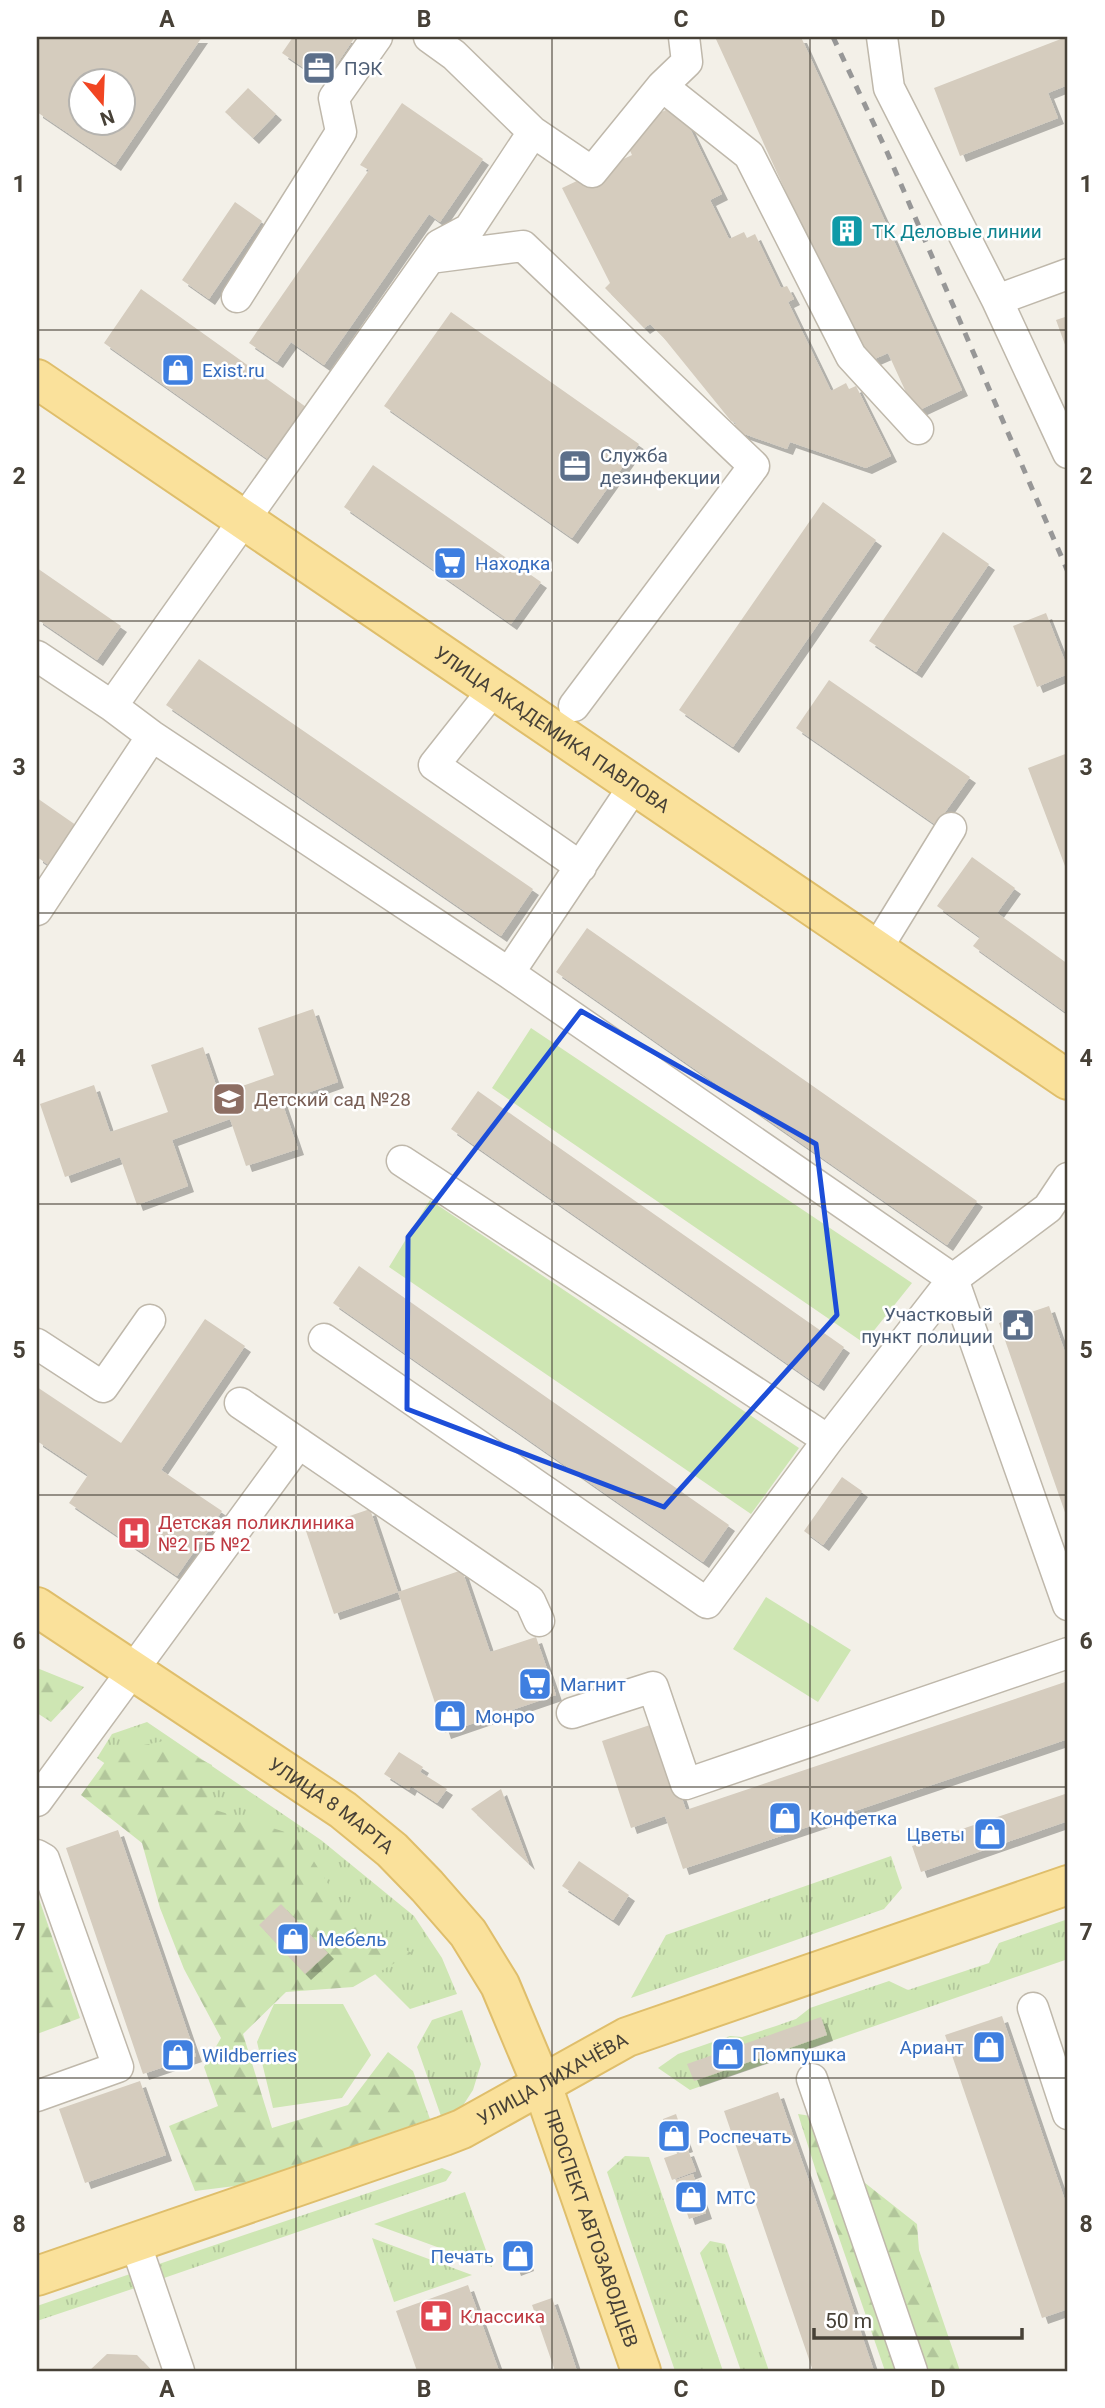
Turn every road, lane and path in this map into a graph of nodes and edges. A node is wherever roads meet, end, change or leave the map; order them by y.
1 (377, 37) edge
2 (429, 37) edge
3 (684, 37) edge
4 (882, 37) edge
5 (662, 86) junction
6 (533, 132) junction
7 (430, 258) junction
8 (1068, 274) edge
9 (237, 297) dead end
10 (998, 300) junction
11 (37, 379) edge
12 (918, 429) dead end
13 (1068, 453) edge
14 (245, 521) junction
15 (37, 656) edge
16 (494, 689) junction
17 (113, 706) junction
18 (574, 706) dead end
19 (152, 736) junction
20 (634, 786) junction
21 (951, 828) dead end
22 (581, 867) junction
23 (39, 900) edge
24 (876, 950) junction
25 (509, 973) junction
26 (1068, 1080) edge
27 (402, 1161) dead end
28 (1068, 1178) edge
29 (1058, 1212) edge
30 (953, 1279) junction
31 (150, 1321) dead end
32 (324, 1339) dead end
33 (37, 1344) edge
34 (240, 1403) dead end
35 (828, 1440) junction
36 (299, 1443) junction
37 (1068, 1605) edge
38 (37, 1607) edge
39 (540, 1621) dead end
40 (1068, 1653) edge
41 (132, 1671) junction
42 (572, 1713) dead end
43 (37, 1801) edge
44 (37, 1855) edge
45 (1068, 1885) edge
46 (1033, 2008) dead end
47 (812, 2079) dead end
48 (542, 2085) junction
49 (37, 2096) edge
50 (1068, 2114) edge
51 (135, 2242) junction
52 (37, 2276) edge
53 (179, 2371) edge
54 (641, 2371) edge
55 (912, 2371) edge

1 - 9 street
2 - 6 street
3 - 5 street
4 - 10 street
5 - 6 street
5 - 12 street
6 - 7 street
7 - 14 street
7 - 18 street
8 - 10 street
10 - 13 street
11 - 14 main road, УЛИЦА АКАДЕМИКА ПАВЛОВА
14 - 16 main road, УЛИЦА АКАДЕМИКА ПАВЛОВА
14 - 17 street
15 - 17 street
16 - 20 main road, УЛИЦА АКАДЕМИКА ПАВЛОВА
16 - 22 street
17 - 19 street
19 - 23 street
19 - 25 street
20 - 22 street
20 - 24 main road, УЛИЦА АКАДЕМИКА ПАВЛОВА
21 - 24 street
22 - 25 street
24 - 26 main road, УЛИЦА АКАДЕМИКА ПАВЛОВА
25 - 30 street
27 - 35 street
28 - 29 street
29 - 30 street
30 - 35 street
30 - 37 street
31 - 33 street
32 - 35 street
34 - 36 street
36 - 39 street
36 - 41 street
38 - 41 main road, УЛИЦА 8 МАРТА
40 - 42 street
41 - 43 street
41 - 48 main road, УЛИЦА 8 МАРТА
44 - 49 street
45 - 48 main road, УЛИЦА ЛИХАЧЁВА
46 - 50 street
47 - 55 street
48 - 51 main road, УЛИЦА ЛИХАЧЁВА
48 - 54 main road, ПРОСПЕКТ АВТОЗАВОДЦЕВ
51 - 52 main road, УЛИЦА ЛИХАЧЁВА
51 - 53 street

